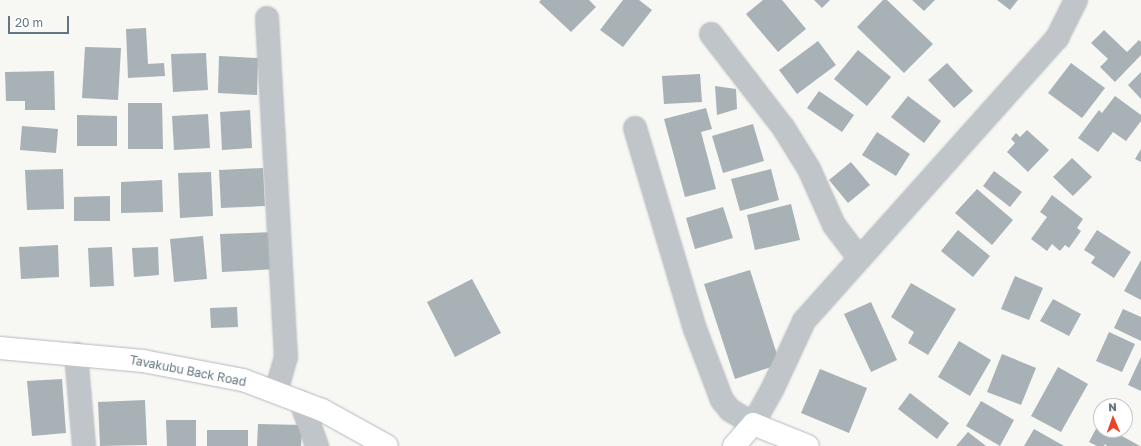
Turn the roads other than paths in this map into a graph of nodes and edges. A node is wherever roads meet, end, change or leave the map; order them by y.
1 (1076, 0) edge
2 (266, 18) dead end
3 (711, 34) dead end
4 (635, 128) dead end
5 (859, 258) junction
6 (0, 348) edge
7 (76, 354) junction
8 (276, 392) junction
9 (301, 402) junction
10 (753, 424) junction
11 (84, 446) edge
12 (317, 446) edge
13 (387, 446) edge
14 (734, 446) edge
15 (808, 446) edge

1 - 5 street
2 - 8 street
3 - 5 street
4 - 10 street
5 - 10 street
6 - 7 street, Tavakubu Back Road
7 - 8 street, Tavakubu Back Road
7 - 11 street
8 - 9 street, Tavakubu Back Road
9 - 12 street
9 - 13 street, Tavakubu Back Road
10 - 14 street
10 - 15 street

